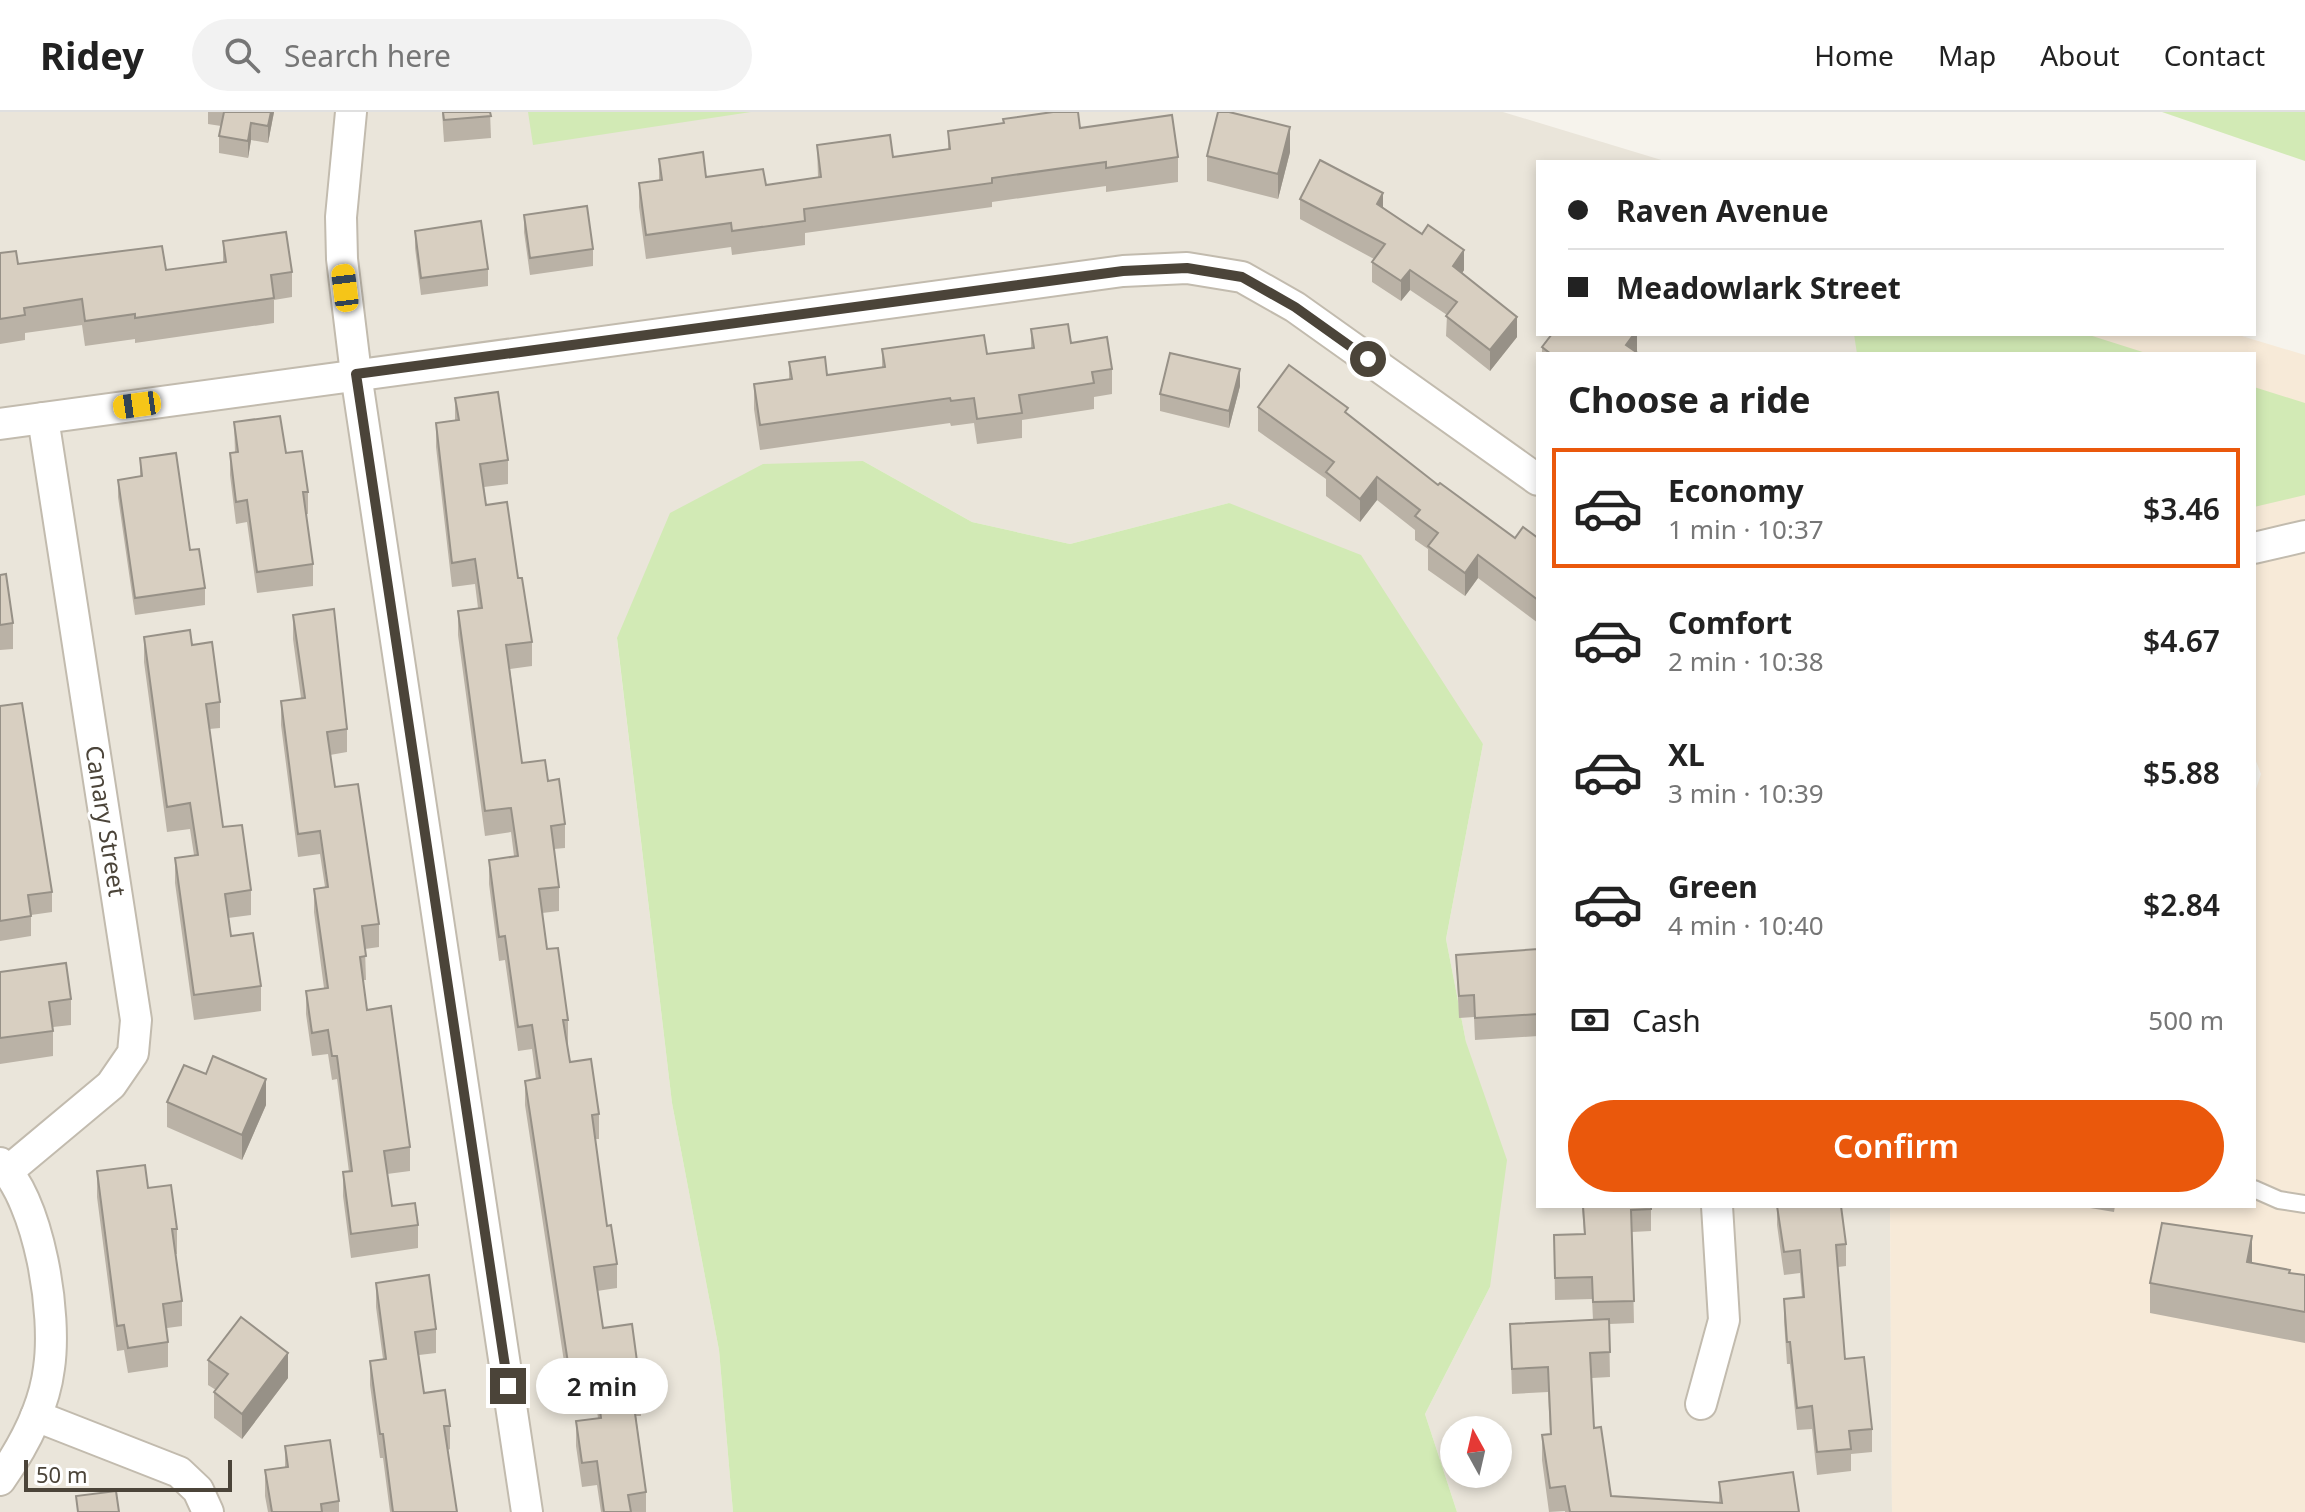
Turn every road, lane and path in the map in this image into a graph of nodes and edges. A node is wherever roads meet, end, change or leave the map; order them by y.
1 (351, 112) edge
2 (356, 374) junction
3 (43, 418) junction
4 (0, 424) edge
5 (1536, 479) edge
6 (2305, 536) edge
7 (2256, 548) edge
8 (4, 1167) edge
9 (2256, 1190) edge
10 (2305, 1204) edge
11 (1717, 1208) edge
12 (1701, 1404) dead end
13 (36, 1416) junction
14 (0, 1480) edge
15 (208, 1512) edge
16 (527, 1512) edge

1 - 2 street
2 - 3 street
2 - 5 street
2 - 16 street
3 - 4 street
3 - 8 street, Canary Street
6 - 7 street
8 - 13 street
9 - 10 lane
11 - 12 street
13 - 14 street
13 - 15 street

